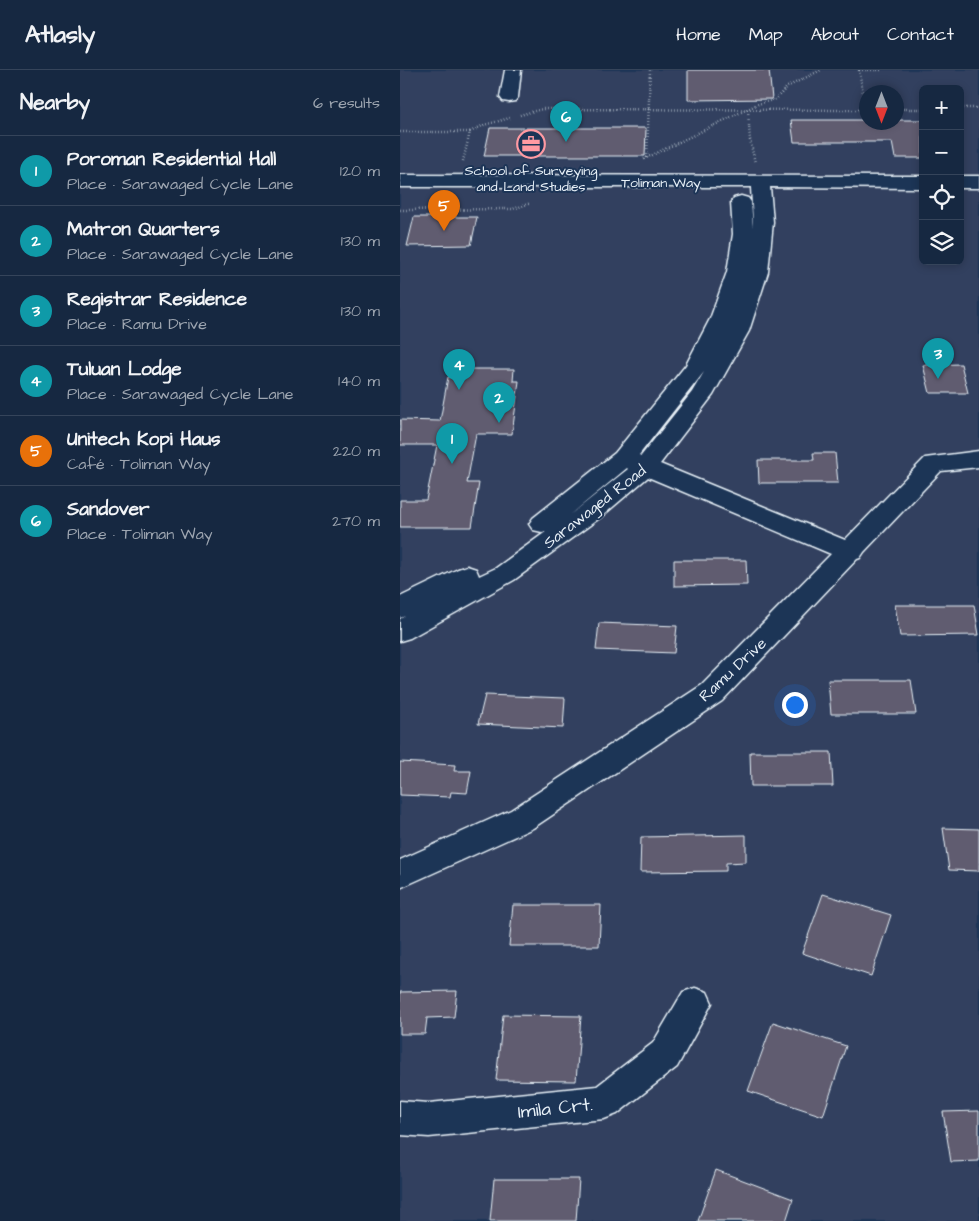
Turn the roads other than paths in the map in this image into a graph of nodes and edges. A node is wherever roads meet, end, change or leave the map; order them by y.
1 (514, 70) edge
2 (509, 97) dead end
3 (400, 180) edge
4 (919, 182) edge
5 (964, 182) edge
6 (979, 182) edge
7 (760, 183) junction
8 (742, 202) dead end
9 (979, 459) edge
10 (635, 462) junction
11 (851, 552) junction
12 (400, 608) edge
13 (400, 631) edge
14 (400, 875) edge
15 (695, 1003) dead end
16 (400, 1118) edge

1 - 2 street
3 - 7 street, Toliman Way
4 - 7 street, Toliman Way
5 - 6 street
7 - 10 street, Sarawaged Road
8 - 10 street
9 - 11 street, Ramu Drive
10 - 11 street
10 - 12 street
10 - 13 street, Sarawaged Road
11 - 14 street, Ramu Drive
15 - 16 street, Imila Crt.

